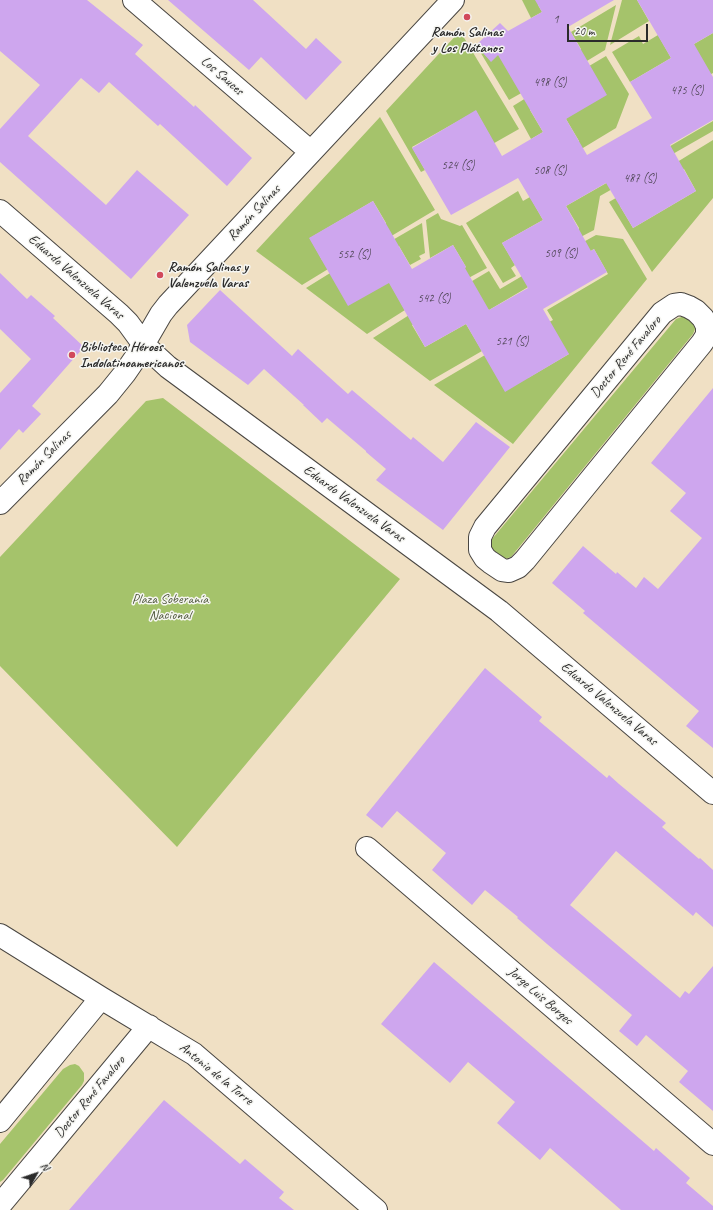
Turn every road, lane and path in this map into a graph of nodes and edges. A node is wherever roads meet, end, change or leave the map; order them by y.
1 (134, 0) edge
2 (453, 0) edge
3 (311, 152) junction
4 (0, 211) edge
5 (144, 345) junction
6 (0, 503) edge
7 (490, 562) junction
8 (469, 589) junction
9 (713, 793) edge
10 (367, 848) dead end
11 (0, 935) edge
12 (101, 998) junction
13 (149, 1026) junction
14 (0, 1121) edge
15 (713, 1144) edge
16 (0, 1205) edge
17 (376, 1210) edge

1 - 3 street, Los Sauces
2 - 3 street, Ramón Salinas
3 - 5 street, Ramón Salinas
4 - 5 street, Eduardo Valenzuela Varas
5 - 6 street, Ramón Salinas
5 - 8 street, Eduardo Valenzuela Varas
7 - 7 street, Doctor René Favaloro
7 - 8 street
8 - 9 street, Eduardo Valenzuela Varas
10 - 15 street, Jorge Luis Borges
11 - 12 street, Antonio de la Torre
12 - 13 street, Antonio de la Torre
12 - 14 street
13 - 16 street, Doctor René Favaloro
13 - 17 street, Antonio de la Torre

